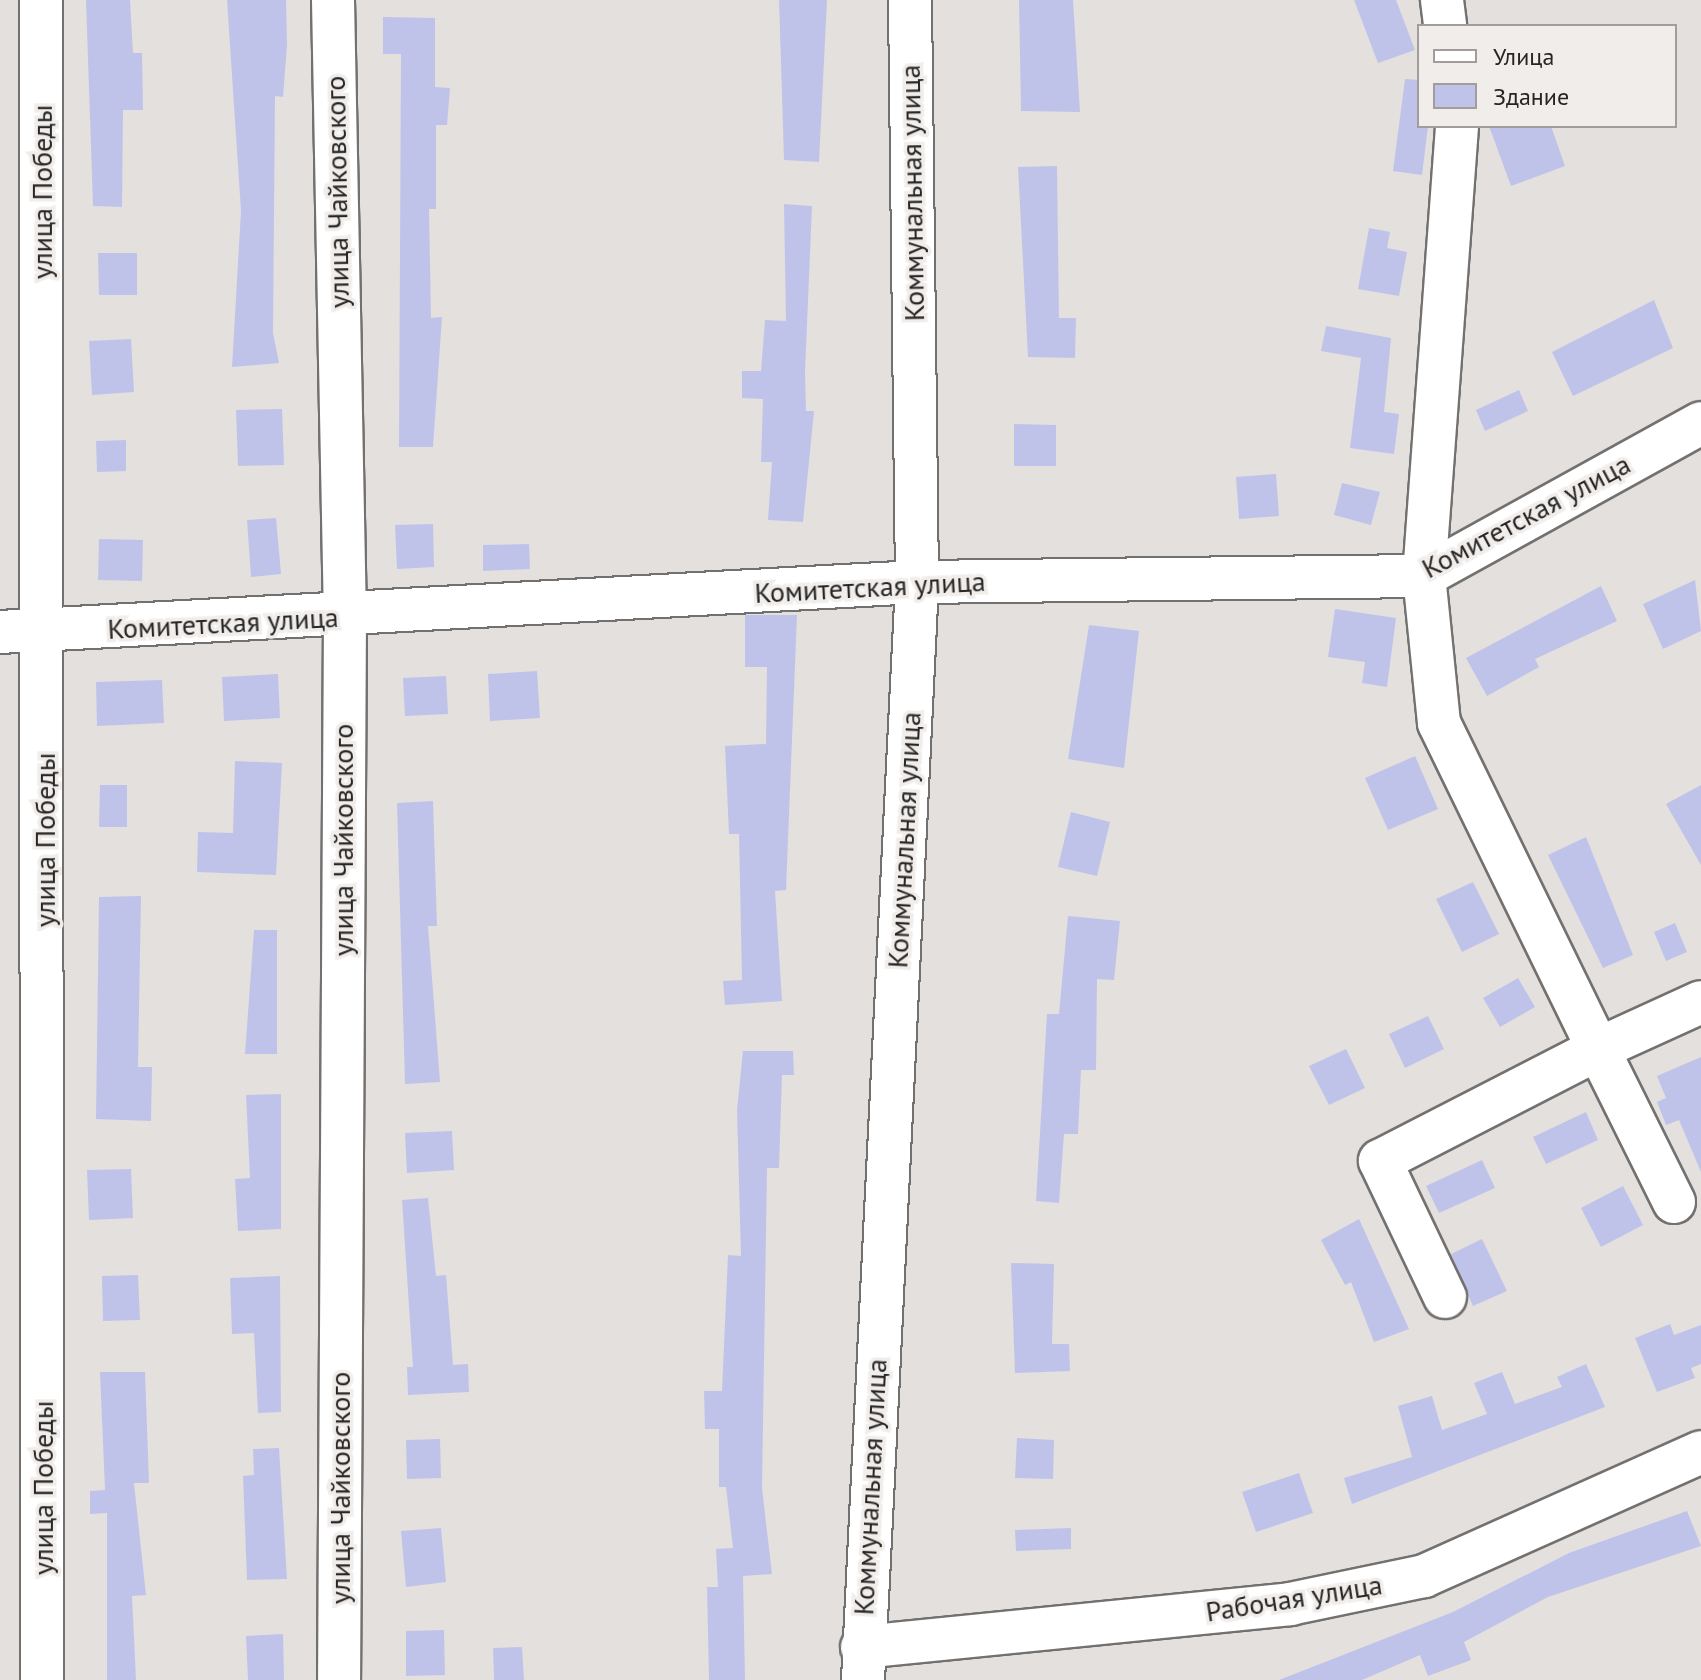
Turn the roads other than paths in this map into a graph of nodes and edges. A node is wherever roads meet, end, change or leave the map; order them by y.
1 (41, 0) edge
2 (333, 0) edge
3 (910, 0) edge
4 (1442, 0) edge
5 (1445, 24) edge
6 (1457, 128) edge
7 (1701, 423) edge
8 (1424, 576) junction
9 (917, 582) junction
10 (345, 617) junction
11 (0, 632) edge
12 (46, 632) junction
13 (1701, 1002) edge
14 (1598, 1049) junction
15 (1674, 1202) dead end
16 (1445, 1297) dead end
17 (1701, 1452) edge
18 (862, 1664) edge
19 (42, 1680) edge
20 (339, 1680) edge

1 - 12 street, улица Победы
2 - 10 street, улица Чайковского
3 - 9 street, Коммунальная улица
4 - 5 street
6 - 8 street
7 - 8 street, Комитетская улица
8 - 9 street, Комитетская улица
8 - 14 street
9 - 10 street, Комитетская улица
9 - 18 street, Коммунальная улица
10 - 12 street, Комитетская улица
10 - 20 street, улица Чайковского
11 - 12 street, Комитетская улица
12 - 19 street, улица Победы
13 - 14 street
14 - 15 street
14 - 16 street
17 - 18 street, Рабочая улица

